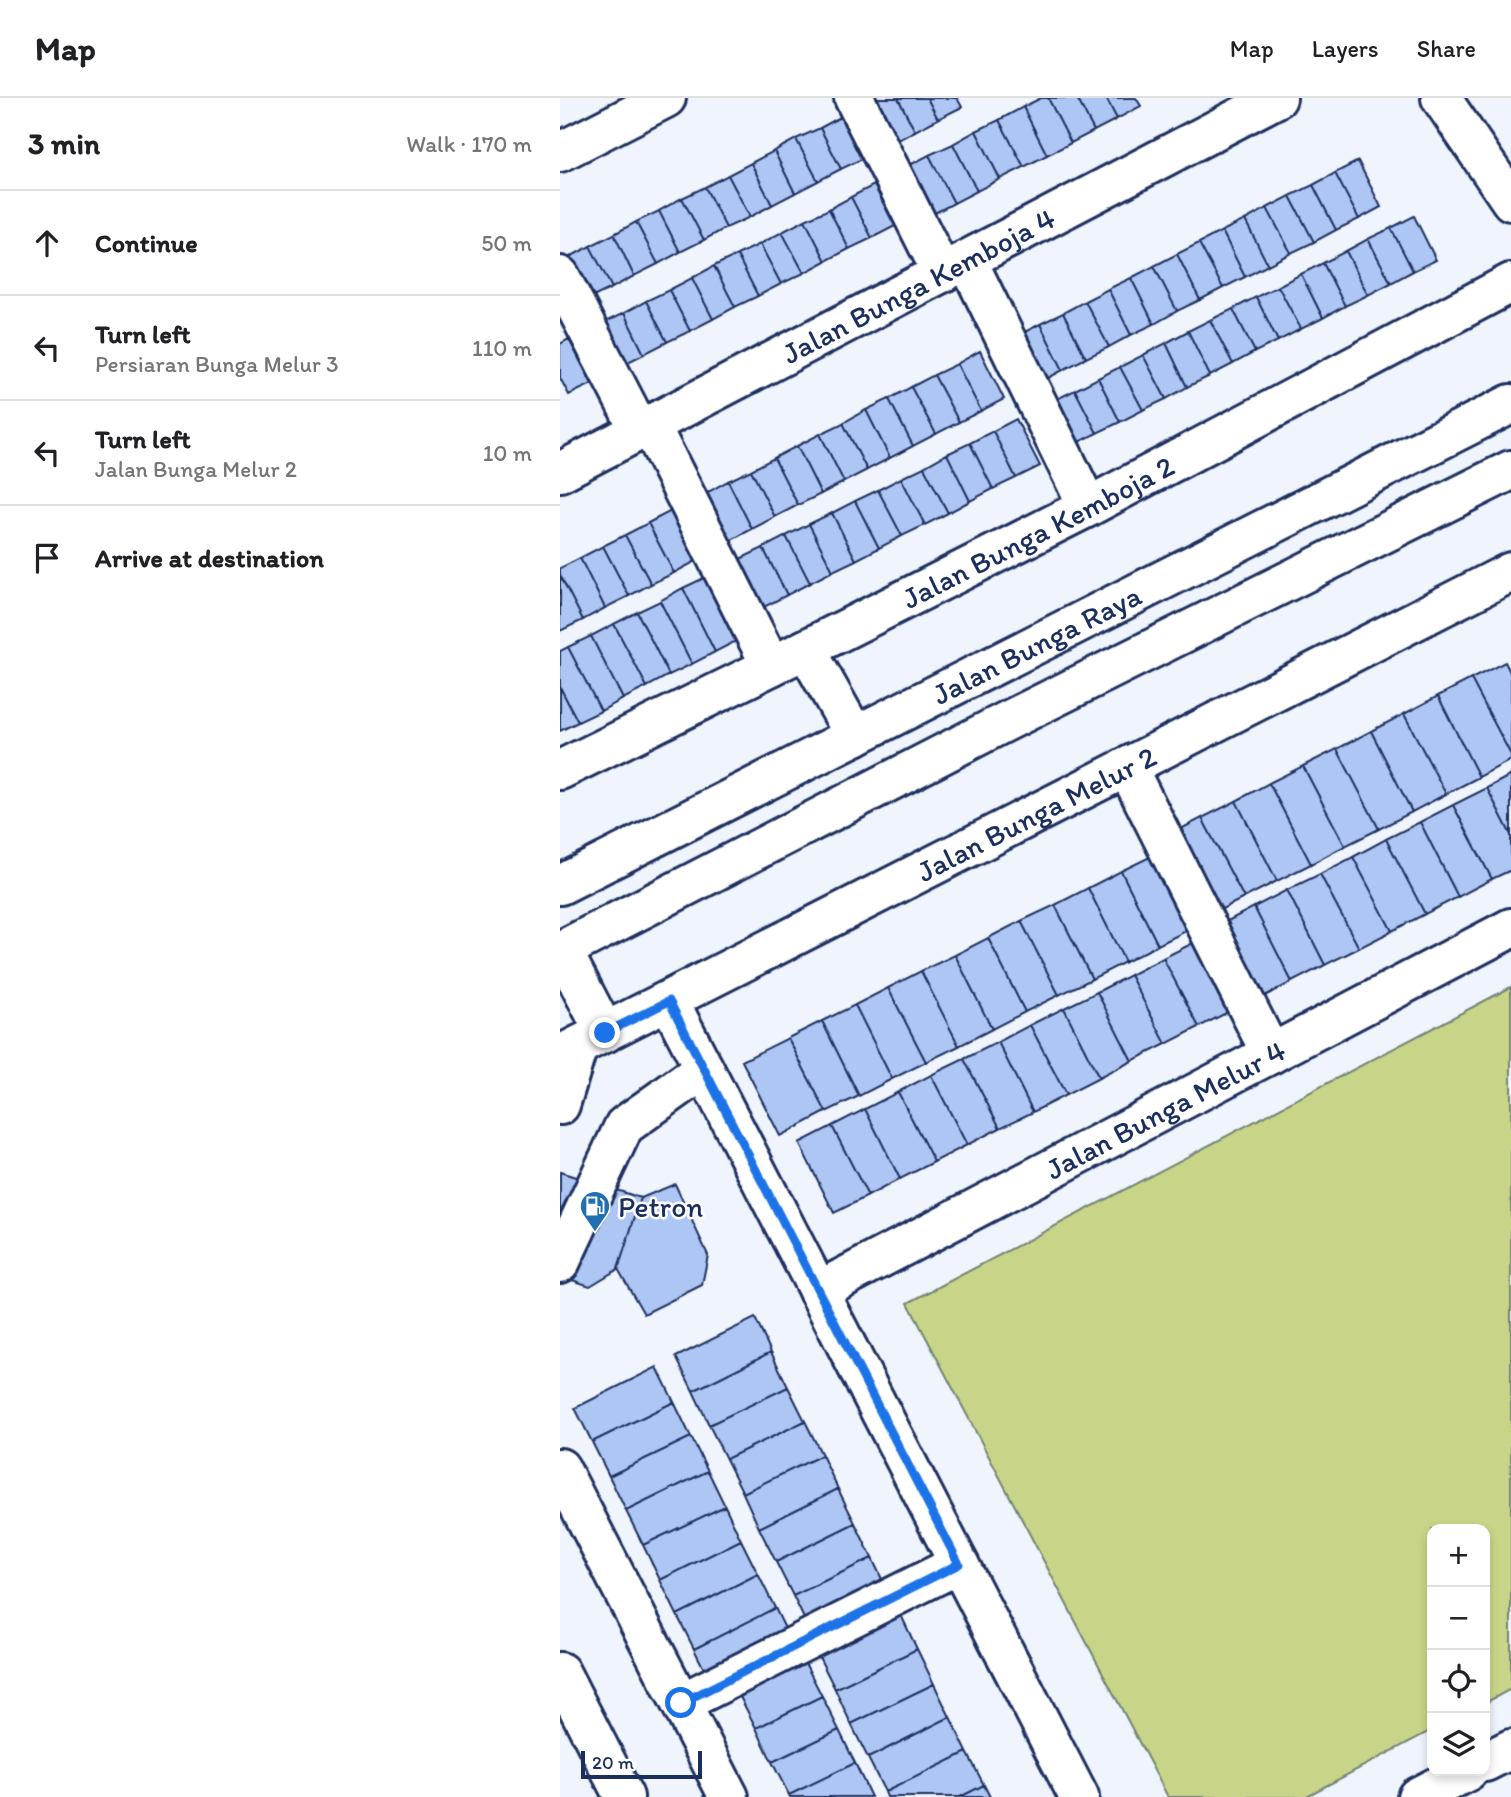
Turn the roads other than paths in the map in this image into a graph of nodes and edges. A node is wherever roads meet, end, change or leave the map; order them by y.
1 (666, 98) edge
2 (854, 98) edge
3 (1277, 98) edge
4 (1441, 98) edge
5 (560, 152) edge
6 (1511, 201) edge
7 (955, 267) junction
8 (560, 276) edge
9 (1511, 284) edge
10 (1511, 404) edge
11 (645, 428) junction
12 (1511, 470) edge
13 (560, 472) edge
14 (1088, 507) junction
15 (1511, 572) edge
16 (806, 649) junction
17 (771, 666) junction
18 (855, 736) junction
19 (1127, 767) junction
20 (560, 770) edge
21 (560, 885) edge
22 (1511, 928) edge
23 (561, 950) edge
24 (669, 1001) junction
25 (581, 1045) edge
26 (1271, 1054) junction
27 (704, 1069) junction
28 (560, 1105) edge
29 (560, 1263) edge
30 (818, 1291) junction
31 (560, 1468) edge
32 (959, 1564) junction
33 (560, 1672) edge
34 (681, 1703) junction
35 (1511, 1749) edge
36 (1490, 1760) edge
37 (1458, 1776) edge
38 (624, 1797) edge
39 (729, 1797) edge
40 (1079, 1797) edge
41 (1417, 1797) edge

1 - 5 street
2 - 7 street
3 - 7 street, Jalan Bunga Kemboja 4
4 - 6 street
7 - 11 street, Jalan Bunga Kemboja 4
7 - 14 street
8 - 11 street
9 - 14 street, Jalan Bunga Kemboja 2
10 - 18 street, Jalan Bunga Raya
11 - 13 street, Jalan Bunga Kemboja 4
11 - 17 street
12 - 23 street, Jalan Bunga Raya
14 - 16 street, Jalan Bunga Kemboja 2
15 - 19 street, Jalan Bunga Melur 2
16 - 17 street, Jalan Bunga Kemboja 2
16 - 18 street
17 - 20 street, Jalan Bunga Kemboja 2
18 - 21 street, Jalan Bunga Raya
19 - 24 street, Jalan Bunga Melur 2
19 - 26 street
22 - 26 street, Jalan Bunga Melur 4
23 - 25 street
24 - 25 street, Jalan Bunga Melur 2
24 - 27 street
25 - 28 street
26 - 30 street, Jalan Bunga Melur 4
27 - 29 street
27 - 30 street
30 - 32 street
31 - 34 street
32 - 34 street
32 - 40 street
33 - 38 street
34 - 39 street
35 - 36 street
37 - 41 street

